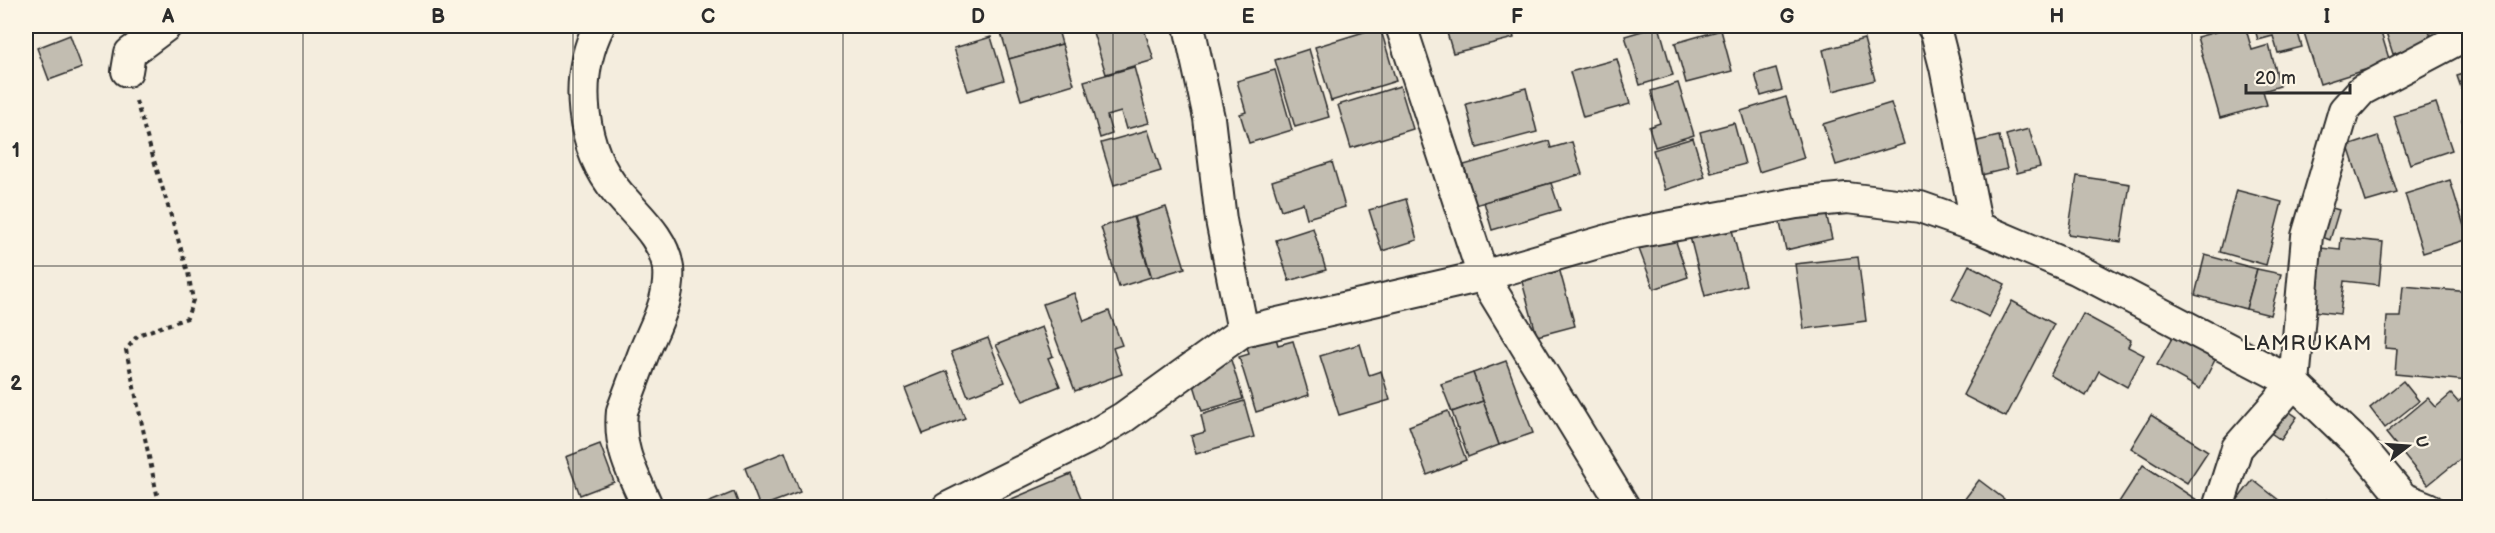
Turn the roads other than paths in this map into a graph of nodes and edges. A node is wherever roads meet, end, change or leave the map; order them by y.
1 (166, 26) edge
2 (599, 26) edge
3 (1189, 26) edge
4 (1401, 26) edge
5 (1932, 26) edge
6 (2469, 33) edge
7 (128, 71) road end
8 (1977, 227) junction
9 (1484, 276) junction
10 (1243, 331) junction
11 (2294, 383) junction
12 (648, 507) edge
13 (951, 507) edge
14 (1625, 507) edge
15 (2218, 507) edge
16 (2428, 507) edge

1 - 7 street
2 - 12 street
3 - 10 street
4 - 9 street
5 - 8 street
6 - 11 street
8 - 9 street
8 - 11 street
9 - 10 street
9 - 14 street
10 - 13 street
11 - 15 street
11 - 16 street

